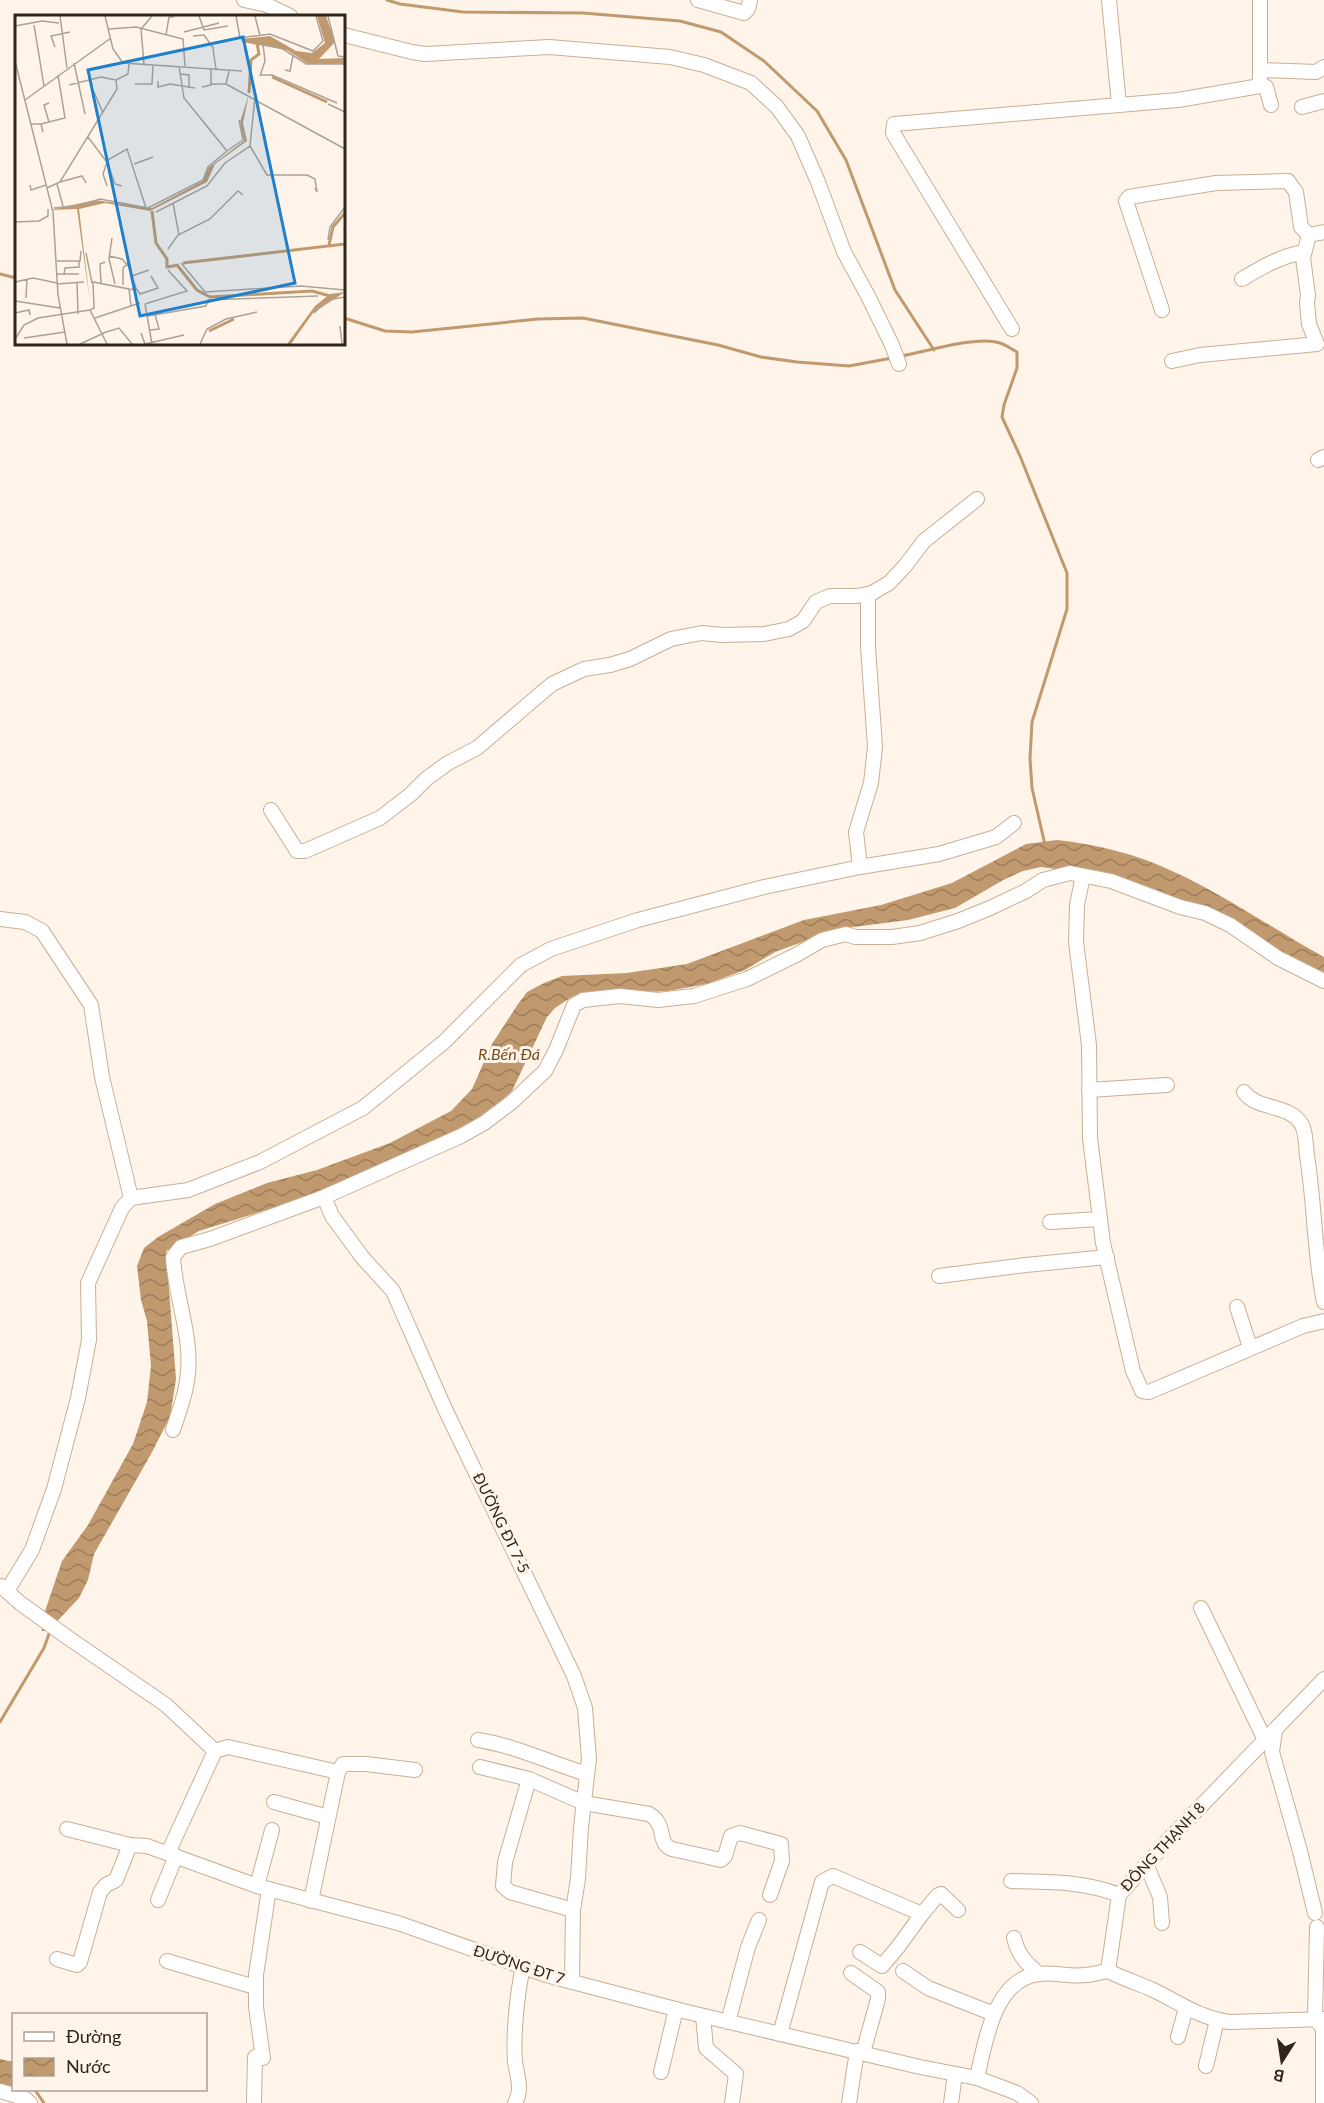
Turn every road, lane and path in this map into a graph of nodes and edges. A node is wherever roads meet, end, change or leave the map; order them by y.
1 (244, 0) edge
2 (698, 0) edge
3 (750, 0) edge
4 (1109, 0) edge
5 (1260, 0) edge
6 (288, 15) edge
7 (345, 35) edge
8 (1324, 68) edge
9 (1261, 70) junction
10 (1260, 86) junction
11 (1324, 101) edge
12 (1119, 105) junction
13 (1271, 105) dead end
14 (1302, 107) dead end
15 (1324, 232) edge
16 (1309, 235) junction
17 (1304, 252) junction
18 (1242, 279) dead end
19 (1162, 310) dead end
20 (1012, 329) dead end
21 (1320, 344) edge
22 (1172, 361) dead end
23 (899, 364) dead end
24 (977, 499) dead end
25 (868, 594) junction
26 (271, 810) dead end
27 (1014, 822) dead end
28 (860, 867) junction
29 (1083, 876) junction
30 (0, 919) edge
31 (1324, 981) edge
32 (1167, 1085) dead end
33 (1089, 1090) junction
34 (1244, 1092) dead end
35 (324, 1197) junction
36 (131, 1198) junction
37 (1319, 1213) edge
38 (1100, 1219) junction
39 (1050, 1222) dead end
40 (1107, 1257) junction
41 (939, 1276) dead end
42 (1324, 1302) edge
43 (1237, 1306) dead end
44 (1324, 1322) edge
45 (1250, 1347) junction
46 (173, 1430) dead end
47 (3, 1588) edge
48 (1201, 1608) dead end
49 (1324, 1679) edge
50 (1270, 1735) junction
51 (478, 1740) dead end
52 (215, 1751) junction
53 (480, 1767) dead end
54 (415, 1770) dead end
55 (338, 1772) junction
56 (587, 1774) junction
57 (529, 1779) junction
58 (274, 1803) dead end
59 (584, 1803) junction
60 (328, 1817) junction
61 (67, 1829) dead end
62 (272, 1830) dead end
63 (130, 1845) junction
64 (172, 1855) junction
65 (1146, 1864) junction
66 (1011, 1881) dead end
67 (263, 1887) junction
68 (770, 1895) dead end
69 (1119, 1895) junction
70 (158, 1900) dead end
71 (310, 1901) junction
72 (573, 1910) junction
73 (957, 1910) dead end
74 (922, 1914) junction
75 (759, 1920) dead end
76 (1162, 1923) dead end
77 (1014, 1938) dead end
78 (860, 1952) dead end
79 (57, 1959) dead end
80 (167, 1961) dead end
81 (523, 1967) junction
82 (903, 1971) dead end
83 (1108, 1971) junction
84 (851, 1973) dead end
85 (1040, 1974) junction
86 (573, 1982) junction
87 (255, 1987) junction
88 (1186, 2008) junction
89 (676, 2009) junction
90 (994, 2014) junction
91 (703, 2016) junction
92 (1319, 2019) edge
93 (1217, 2020) junction
94 (728, 2022) junction
95 (780, 2034) junction
96 (1178, 2037) dead end
97 (860, 2052) junction
98 (1206, 2066) dead end
99 (661, 2072) dead end
100 (955, 2074) junction
101 (977, 2078) junction
102 (0, 2091) edge
103 (30, 2103) edge
104 (254, 2103) edge
105 (514, 2103) edge
106 (732, 2103) edge
107 (849, 2103) edge
108 (951, 2103) edge
109 (1031, 2103) edge
110 (1323, 2103) edge

1 - 6 street
2 - 3 street
4 - 12 street
5 - 9 street
7 - 23 street
8 - 9 street
9 - 10 street
10 - 12 street
10 - 13 street
11 - 14 street
12 - 20 street
15 - 16 street
16 - 17 street
16 - 19 street
17 - 18 street
17 - 21 street
21 - 22 street
24 - 25 street
25 - 26 street
25 - 28 street
27 - 28 street
28 - 36 street
29 - 31 street
29 - 33 street
29 - 35 street
30 - 36 street
32 - 33 street
33 - 38 street
34 - 37 street
35 - 46 street
35 - 56 street, ĐƯỜNG ĐT 7-5
36 - 47 street
37 - 42 street
38 - 39 street
38 - 40 street
40 - 41 street
40 - 45 street
43 - 45 street
44 - 45 street
47 - 52 street
48 - 50 street
49 - 50 street, ĐÔNG THẠNH 8
50 - 65 street, ĐÔNG THẠNH 8
50 - 92 street
51 - 56 street
52 - 55 street
52 - 64 street
53 - 57 street
54 - 55 street
55 - 60 street
56 - 59 street, ĐƯỜNG ĐT 7-5
57 - 59 street
57 - 72 street
58 - 60 street
59 - 68 street
59 - 72 street, ĐƯỜNG ĐT 7-5
60 - 71 street
61 - 63 street, ĐƯỜNG ĐT 7
62 - 67 street
63 - 64 street, ĐƯỜNG ĐT 7
63 - 79 street
64 - 67 street, ĐƯỜNG ĐT 7
64 - 70 street
65 - 69 street, ĐÔNG THẠNH 8
65 - 76 street
66 - 69 street
67 - 71 street, ĐƯỜNG ĐT 7
67 - 87 street
69 - 83 street, ĐÔNG THẠNH 8
71 - 81 street, ĐƯỜNG ĐT 7
72 - 86 street, ĐƯỜNG ĐT 7-5
73 - 74 street
74 - 78 street
74 - 95 street
75 - 94 street
77 - 85 street
80 - 87 street
81 - 86 street, ĐƯỜNG ĐT 7
81 - 105 street
82 - 90 street
83 - 85 street
83 - 88 street
84 - 97 street
85 - 90 street
86 - 89 street, ĐƯỜNG ĐT 7
87 - 104 street
88 - 93 street
88 - 96 street
89 - 91 street, ĐƯỜNG ĐT 7
89 - 99 street
90 - 101 street
91 - 94 street, ĐƯỜNG ĐT 7
91 - 106 street
92 - 93 street
92 - 110 street
93 - 98 street
94 - 95 street, ĐƯỜNG ĐT 7
95 - 97 street, ĐƯỜNG ĐT 7
97 - 100 street, ĐƯỜNG ĐT 7
97 - 107 street
100 - 101 street, ĐƯỜNG ĐT 7
100 - 108 street
101 - 109 street, ĐƯỜNG ĐT 7
102 - 103 street

